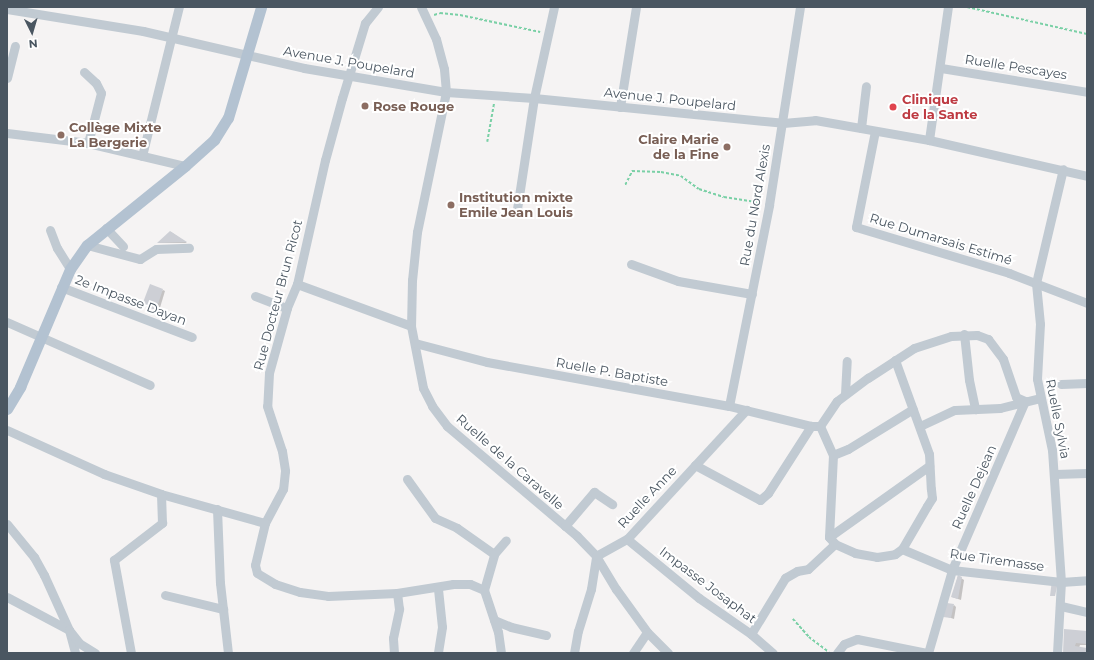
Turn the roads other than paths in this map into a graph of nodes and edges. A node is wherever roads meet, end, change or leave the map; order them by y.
1 (179, 7) edge
2 (261, 7) edge
3 (378, 7) edge
4 (421, 7) edge
5 (554, 7) edge
6 (636, 7) edge
7 (800, 7) edge
8 (948, 7) edge
9 (7, 10) edge
10 (172, 36) junction
11 (15, 46) dead end
12 (248, 55) junction
13 (941, 68) junction
14 (84, 72) dead end
15 (349, 76) junction
16 (7, 78) edge
17 (866, 86) dead end
18 (446, 92) junction
19 (1087, 92) edge
20 (534, 98) junction
21 (620, 107) junction
22 (783, 123) junction
23 (861, 128) junction
24 (875, 132) junction
25 (7, 133) edge
26 (929, 140) junction
27 (88, 143) junction
28 (142, 156) junction
29 (185, 166) junction
30 (1063, 169) junction
31 (1087, 176) edge
32 (517, 209) dead end
33 (106, 228) junction
34 (50, 230) dead end
35 (87, 245) junction
36 (123, 246) dead end
37 (189, 248) dead end
38 (631, 264) dead end
39 (70, 269) junction
40 (1036, 282) junction
41 (297, 284) junction
42 (61, 287) junction
43 (752, 294) junction
44 (255, 296) dead end
45 (1087, 303) edge
46 (287, 308) junction
47 (7, 322) edge
48 (411, 326) junction
49 (964, 334) junction
50 (40, 336) junction
51 (192, 337) dead end
52 (415, 343) junction
53 (896, 360) junction
54 (847, 361) dead end
55 (1087, 383) edge
56 (1062, 384) dead end
57 (150, 385) dead end
58 (845, 394) junction
59 (1040, 398) junction
60 (1025, 401) junction
61 (8, 406) edge
62 (729, 406) junction
63 (913, 409) junction
64 (975, 409) junction
65 (746, 410) junction
66 (812, 425) junction
67 (920, 426) junction
68 (7, 430) edge
69 (833, 455) junction
70 (695, 465) junction
71 (929, 466) junction
72 (1087, 473) edge
73 (1055, 474) junction
74 (407, 479) dead end
75 (161, 494) junction
76 (612, 504) dead end
77 (217, 509) junction
78 (265, 523) junction
79 (7, 524) edge
80 (565, 526) junction
81 (627, 539) junction
82 (506, 540) dead end
83 (832, 541) junction
84 (902, 549) junction
85 (494, 554) junction
86 (596, 556) junction
87 (952, 570) junction
88 (1087, 580) edge
89 (1061, 582) junction
90 (438, 589) junction
91 (484, 590) junction
92 (397, 593) junction
93 (165, 595) dead end
94 (7, 597) edge
95 (1061, 606) junction
96 (223, 609) junction
97 (1087, 612) edge
98 (494, 620) junction
99 (69, 630) junction
100 (648, 632) junction
101 (752, 634) junction
102 (546, 635) dead end
103 (904, 650) edge
104 (75, 653) edge
105 (95, 653) edge
106 (131, 653) edge
107 (228, 653) edge
108 (394, 653) edge
109 (438, 653) edge
110 (501, 653) edge
111 (574, 653) edge
112 (633, 653) edge
113 (668, 653) edge
114 (773, 653) edge
115 (837, 653) edge
116 (928, 653) edge
117 (1057, 653) edge

1 - 10 street
2 - 12 main road
3 - 15 street, Rue Docteur Brun Ricot
4 - 18 street
5 - 20 street
6 - 21 street
7 - 22 street, Rue du Nord Alexis
8 - 13 street
9 - 10 street, Avenue J. Poupelard
10 - 12 street, Avenue J. Poupelard
10 - 28 street
11 - 16 street
12 - 15 street, Avenue J. Poupelard
12 - 29 main road
13 - 19 street, Ruelle Pescayes
13 - 26 street
14 - 27 street
15 - 18 street, Avenue J. Poupelard
15 - 41 street, Rue Docteur Brun Ricot
17 - 23 street
18 - 20 street, Avenue J. Poupelard
18 - 48 street, Ruelle de la Caravelle
20 - 21 street, Avenue J. Poupelard
20 - 32 street
21 - 22 street, Avenue J. Poupelard
22 - 23 street, Avenue J. Poupelard
22 - 43 street, Rue du Nord Alexis
23 - 24 street, Avenue J. Poupelard
24 - 26 street, Avenue J. Poupelard
24 - 40 street, Rue Dumarsais Estimé
25 - 27 street
26 - 30 street, Avenue J. Poupelard
27 - 28 street
28 - 29 street
29 - 33 main road
30 - 31 street, Avenue J. Poupelard
30 - 40 street, Ruelle Sylvia
33 - 35 main road
33 - 36 street
34 - 39 street
35 - 37 street
35 - 39 main road
38 - 43 street
39 - 42 main road
40 - 45 street, Rue Dumarsais Estimé
40 - 59 street, Ruelle Sylvia
41 - 46 street, Rue Docteur Brun Ricot
41 - 48 street
42 - 50 main road
42 - 51 street, 2e Impasse Dayan
43 - 62 street, Rue du Nord Alexis
44 - 46 street
46 - 78 street, Rue Docteur Brun Ricot
47 - 50 street
48 - 52 street, Ruelle de la Caravelle
49 - 53 street
49 - 60 street
49 - 64 street
50 - 57 street
50 - 61 main road
52 - 62 street, Ruelle P. Baptiste
52 - 80 street, Ruelle de la Caravelle
53 - 58 street
53 - 63 street
54 - 58 street
55 - 56 street
58 - 66 street
59 - 60 street
59 - 73 street, Ruelle Sylvia
60 - 64 street
60 - 87 street, Ruelle Dejean
62 - 65 street, Ruelle P. Baptiste
63 - 67 street
63 - 69 street
64 - 67 street
65 - 66 street, Ruelle P. Baptiste
65 - 70 street, Ruelle Anne
66 - 69 street
66 - 70 street
67 - 71 street
68 - 75 street
69 - 83 street
70 - 81 street, Ruelle Anne
71 - 83 street
71 - 84 street
72 - 73 street
73 - 89 street, Ruelle Sylvia
74 - 85 street
75 - 77 street
75 - 106 street
76 - 80 street
77 - 78 street
77 - 96 street
78 - 92 street, Rue Docteur Brun Ricot
79 - 99 street
80 - 86 street, Ruelle de la Caravelle
81 - 86 street, Ruelle Anne
81 - 101 street, Impasse Josaphat
82 - 85 street
83 - 84 street
83 - 101 street
84 - 87 street, Rue Tiremasse
85 - 91 street
86 - 100 street, Ruelle de la Caravelle
86 - 111 street
87 - 89 street, Rue Tiremasse
87 - 116 street, Ruelle Dejean
88 - 89 street, Rue Tiremasse
89 - 95 street, Ruelle Sylvia
90 - 91 street, Rue Docteur Brun Ricot
90 - 92 street, Rue Docteur Brun Ricot
90 - 109 street
91 - 98 street
92 - 108 street
93 - 96 street
94 - 99 street
95 - 97 street
95 - 117 street, Ruelle Sylvia
96 - 107 street
98 - 102 street
98 - 110 street
99 - 104 street
99 - 105 street
100 - 112 street
100 - 113 street, Ruelle de la Caravelle
101 - 114 street, Impasse Josaphat
103 - 115 street
103 - 116 street

